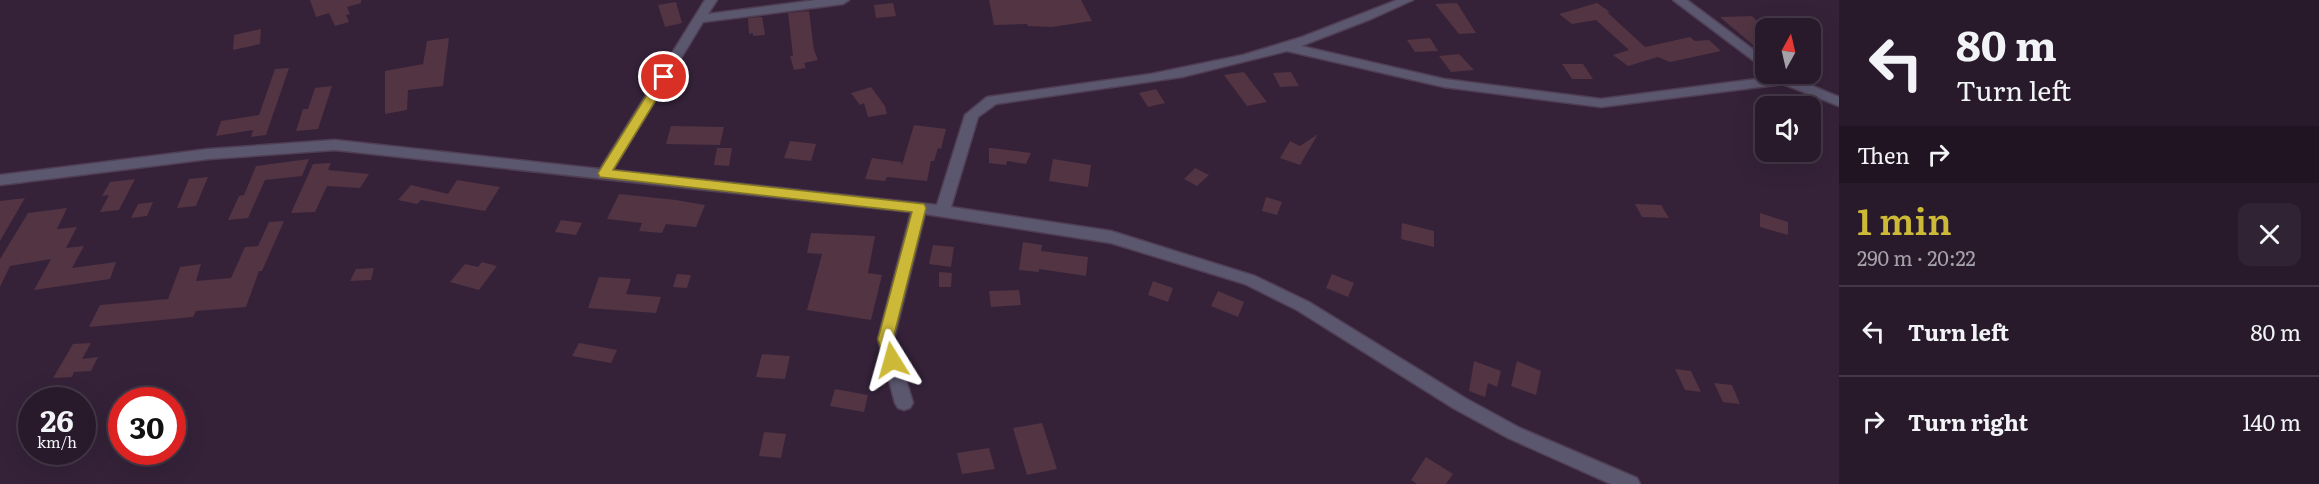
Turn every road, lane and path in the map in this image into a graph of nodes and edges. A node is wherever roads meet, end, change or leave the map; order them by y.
1 (711, 0) edge
2 (843, 0) edge
3 (1407, 0) edge
4 (1679, 0) edge
5 (700, 19) junction
6 (1288, 46) junction
7 (1755, 58) edge
8 (1755, 81) edge
9 (1797, 84) edge
10 (1839, 102) edge
11 (604, 173) junction
12 (0, 180) edge
13 (920, 208) junction
14 (942, 213) junction
15 (904, 403) dead end
16 (1630, 484) edge

1 - 5 street
2 - 5 street
3 - 6 street
4 - 7 street
5 - 11 street
6 - 8 street
6 - 14 street
9 - 10 street
11 - 12 street
11 - 13 street
13 - 14 street
13 - 15 street
14 - 16 street

